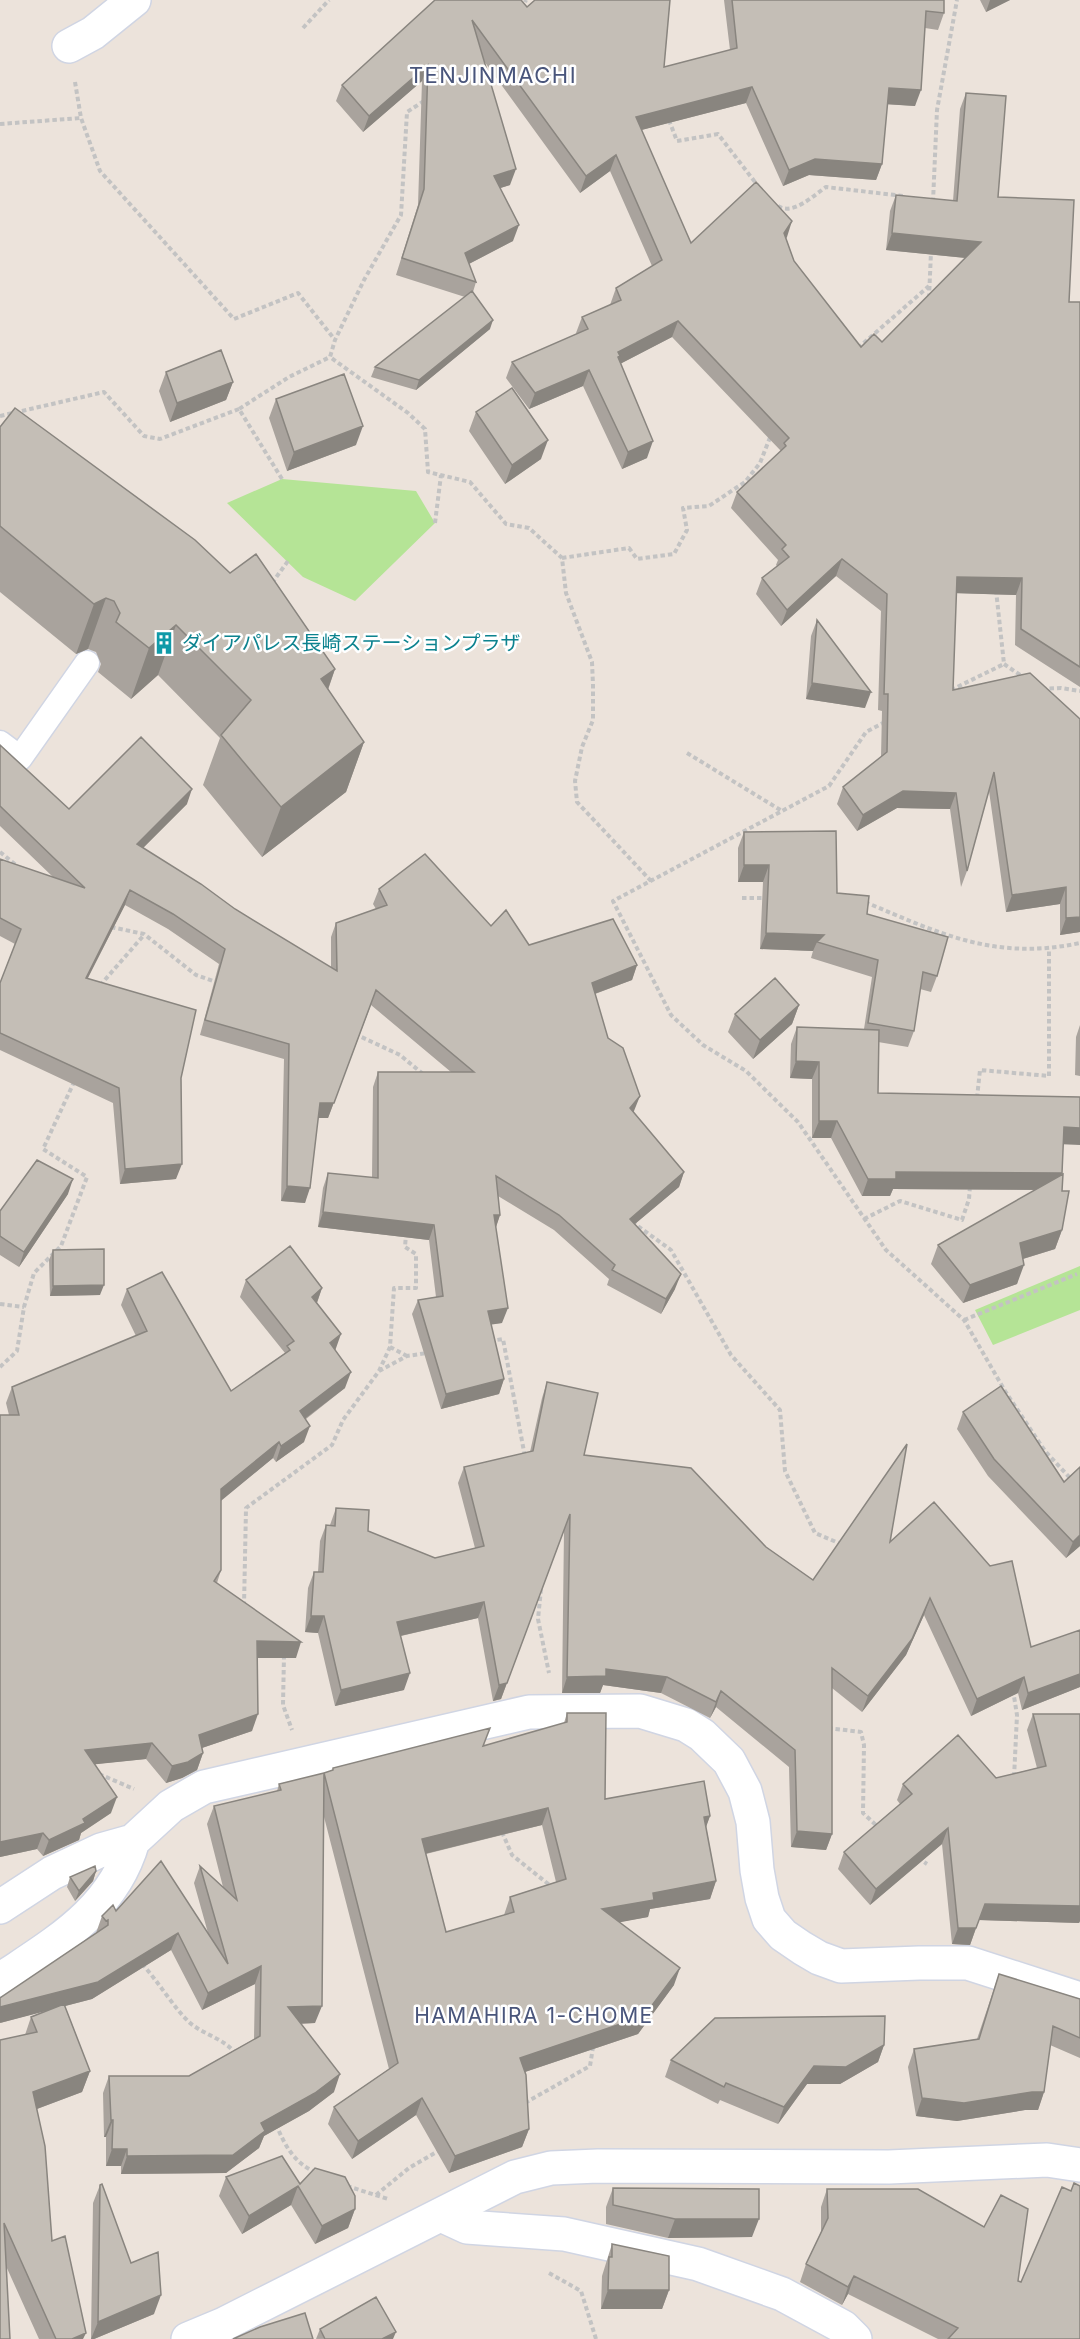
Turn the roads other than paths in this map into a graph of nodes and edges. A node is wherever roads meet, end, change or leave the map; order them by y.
1 (134, 0) edge
2 (69, 46) road end
3 (87, 663) dead end
4 (0, 743) edge
5 (133, 1841) junction
6 (0, 1908) edge
7 (0, 1980) edge
8 (1080, 1999) edge
9 (1080, 2165) edge
10 (441, 2215) junction
11 (188, 2339) edge
12 (855, 2339) edge

1 - 2 street
3 - 4 lane
5 - 6 street
5 - 7 street
5 - 8 street
9 - 10 street
10 - 11 street
10 - 12 street

